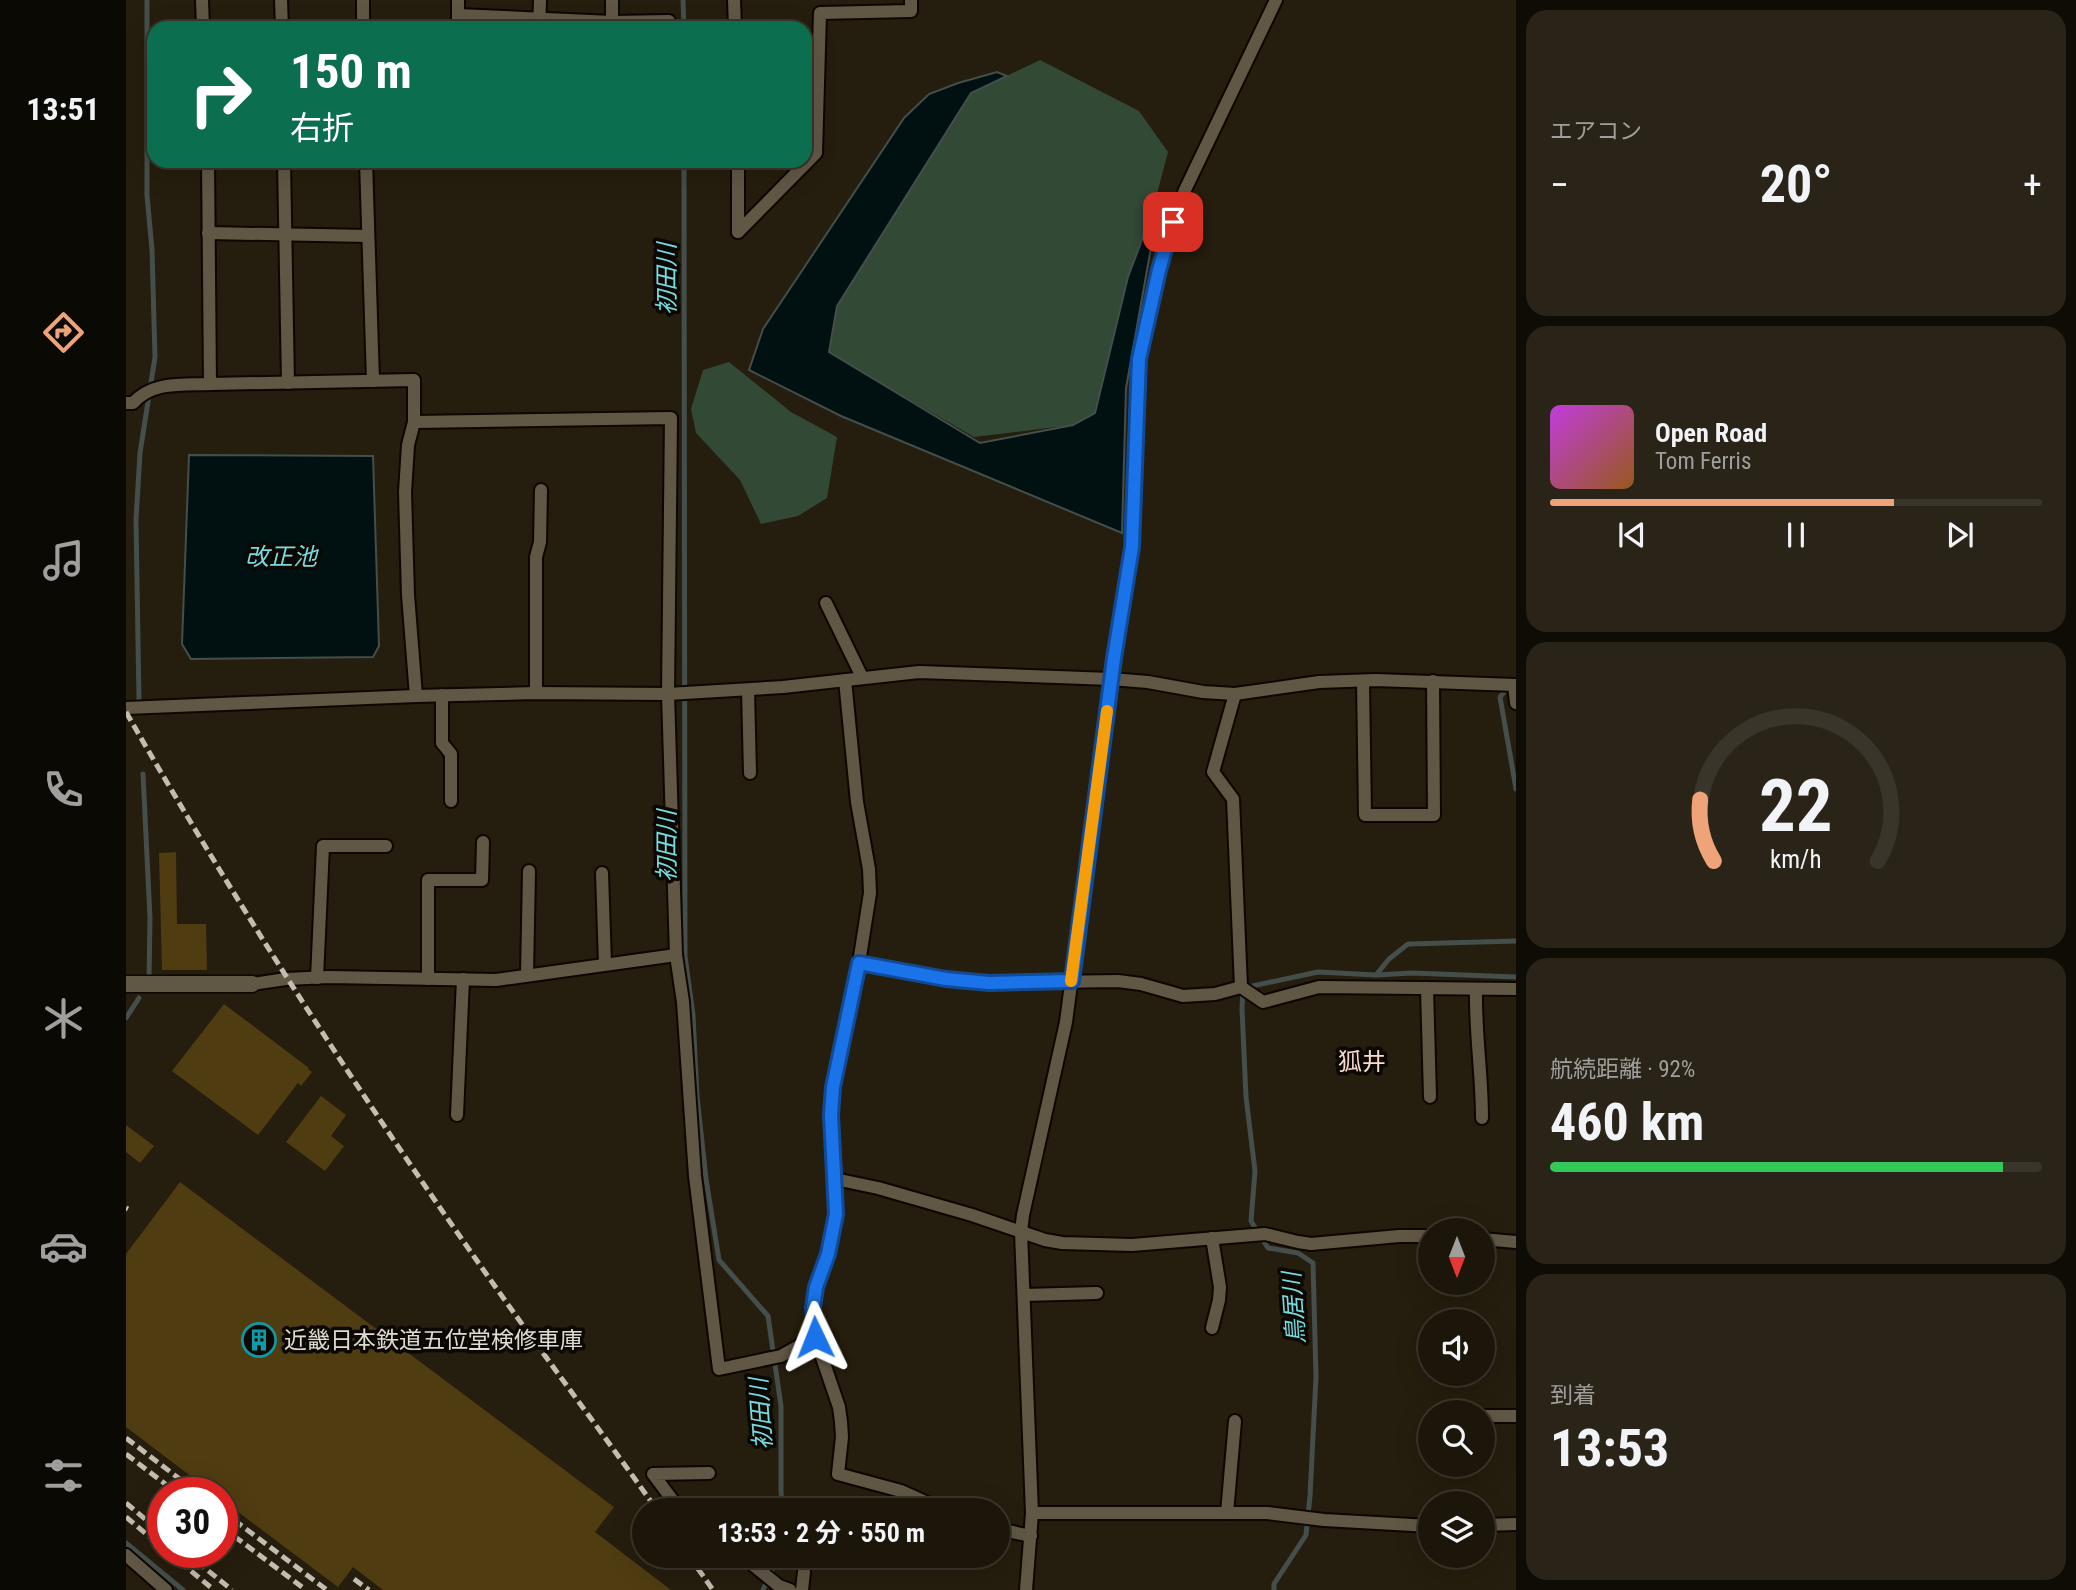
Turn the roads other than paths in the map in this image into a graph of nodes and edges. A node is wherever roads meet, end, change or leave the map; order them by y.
1 (202, 0) edge
2 (281, 0) edge
3 (362, 0) edge
4 (458, 0) edge
5 (540, 0) edge
6 (612, 0) edge
7 (734, 0) edge
8 (911, 0) edge
9 (1276, 0) edge
10 (820, 7) edge
11 (203, 21) edge
12 (282, 21) edge
13 (363, 21) edge
14 (458, 21) edge
15 (539, 21) edge
16 (612, 21) edge
17 (735, 21) edge
18 (812, 157) edge
19 (208, 168) edge
20 (284, 168) edge
21 (366, 168) edge
22 (738, 168) edge
23 (801, 168) edge
24 (208, 233) junction
25 (285, 234) junction
26 (368, 236) junction
27 (373, 381) junction
28 (288, 383) junction
29 (210, 384) junction
30 (126, 403) edge
31 (414, 422) junction
32 (541, 490) dead end
33 (826, 603) dead end
34 (862, 677) junction
35 (845, 680) junction
36 (1111, 680) junction
37 (1363, 681) junction
38 (1433, 681) junction
39 (1511, 685) edge
40 (748, 690) junction
41 (536, 693) junction
42 (668, 694) junction
43 (1235, 694) junction
44 (442, 695) junction
45 (416, 696) junction
46 (1516, 703) edge
47 (126, 708) edge
48 (750, 773) dead end
49 (451, 801) dead end
50 (482, 842) dead end
51 (386, 846) dead end
52 (529, 871) dead end
53 (602, 873) dead end
54 (676, 955) junction
55 (859, 963) junction
56 (605, 964) junction
57 (527, 975) junction
58 (317, 978) junction
59 (428, 979) junction
60 (463, 979) junction
61 (1072, 981) junction
62 (126, 984) edge
63 (252, 984) joint
64 (1241, 987) junction
65 (1427, 988) junction
66 (1476, 989) junction
67 (1516, 989) edge
68 (1430, 1097) dead end
69 (457, 1115) dead end
70 (1482, 1118) dead end
71 (835, 1180) junction
72 (1021, 1232) junction
73 (1418, 1236) edge
74 (1212, 1238) junction
75 (1495, 1240) edge
76 (1516, 1242) edge
77 (1097, 1293) dead end
78 (1024, 1295) junction
79 (1212, 1328) dead end
80 (815, 1337) junction
81 (1495, 1416) edge
82 (1516, 1416) edge
83 (1235, 1422) dead end
84 (709, 1473) dead end
85 (671, 1498) edge
86 (918, 1498) edge
87 (1032, 1513) junction
88 (1227, 1513) junction
89 (1516, 1524) edge
90 (1418, 1525) edge
91 (1495, 1525) edge
92 (1010, 1532) edge
93 (1031, 1536) junction
94 (126, 1555) edge
95 (757, 1568) edge
96 (804, 1572) dead end
97 (785, 1588) edge
98 (163, 1589) edge
99 (802, 1590) edge
100 (1026, 1590) edge

1 - 11 street
2 - 12 street
3 - 13 street
4 - 14 street
5 - 15 street
6 - 16 street
7 - 17 street
8 - 10 street
9 - 36 street
10 - 18 street
19 - 24 street
20 - 25 street
21 - 26 street
22 - 23 street
24 - 25 street
24 - 29 street
25 - 26 street
25 - 28 street
26 - 27 street
27 - 28 street
27 - 31 street
28 - 29 street
29 - 30 street
31 - 42 street
31 - 45 street
32 - 41 street
33 - 34 street
34 - 35 street
34 - 36 street
35 - 40 street
35 - 55 street
36 - 43 street
36 - 61 street
37 - 38 street
37 - 38 street
37 - 43 street
38 - 39 street
39 - 46 street
40 - 42 street
40 - 48 street
41 - 42 street
41 - 44 street
42 - 54 street
43 - 64 street
44 - 45 street
44 - 49 street
45 - 47 street
50 - 59 street
51 - 58 street
52 - 57 street
53 - 56 street
54 - 56 street
54 - 80 street
55 - 61 street
55 - 71 street
56 - 57 street
57 - 60 street
58 - 59 street
58 - 63 street
59 - 60 street
60 - 69 street
61 - 64 street
61 - 72 street
62 - 63 street
64 - 65 street
65 - 66 street
65 - 68 street
66 - 67 street
66 - 70 street
71 - 72 street
71 - 80 street
72 - 74 street
72 - 78 street
73 - 74 street
74 - 79 street
75 - 76 street
77 - 78 street
78 - 87 street
80 - 86 street
81 - 82 street
83 - 88 street
84 - 85 street
87 - 88 street
87 - 93 street
88 - 90 street
89 - 91 street
92 - 93 street
93 - 100 street
94 - 98 street
95 - 97 street
96 - 99 street

